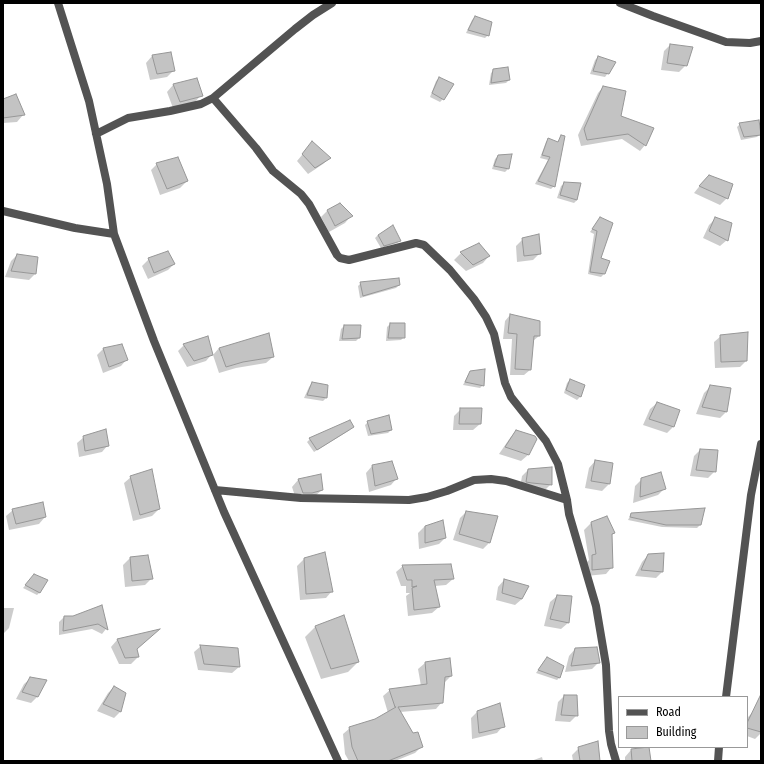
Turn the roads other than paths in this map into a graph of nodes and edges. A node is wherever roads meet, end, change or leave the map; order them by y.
1 (58, 3) edge
2 (332, 3) edge
3 (620, 3) edge
4 (761, 41) edge
5 (213, 98) junction
6 (96, 134) junction
7 (3, 210) edge
8 (114, 234) junction
9 (761, 444) edge
10 (215, 490) junction
11 (567, 500) junction
12 (726, 696) edge
13 (719, 748) edge
14 (338, 761) edge
15 (616, 761) edge
16 (718, 761) edge

1 - 6 street
2 - 5 street
3 - 4 street
5 - 6 street
5 - 11 street
6 - 8 street
7 - 8 street
8 - 10 street
9 - 12 street
10 - 11 street
10 - 14 street
11 - 15 street
13 - 16 street

